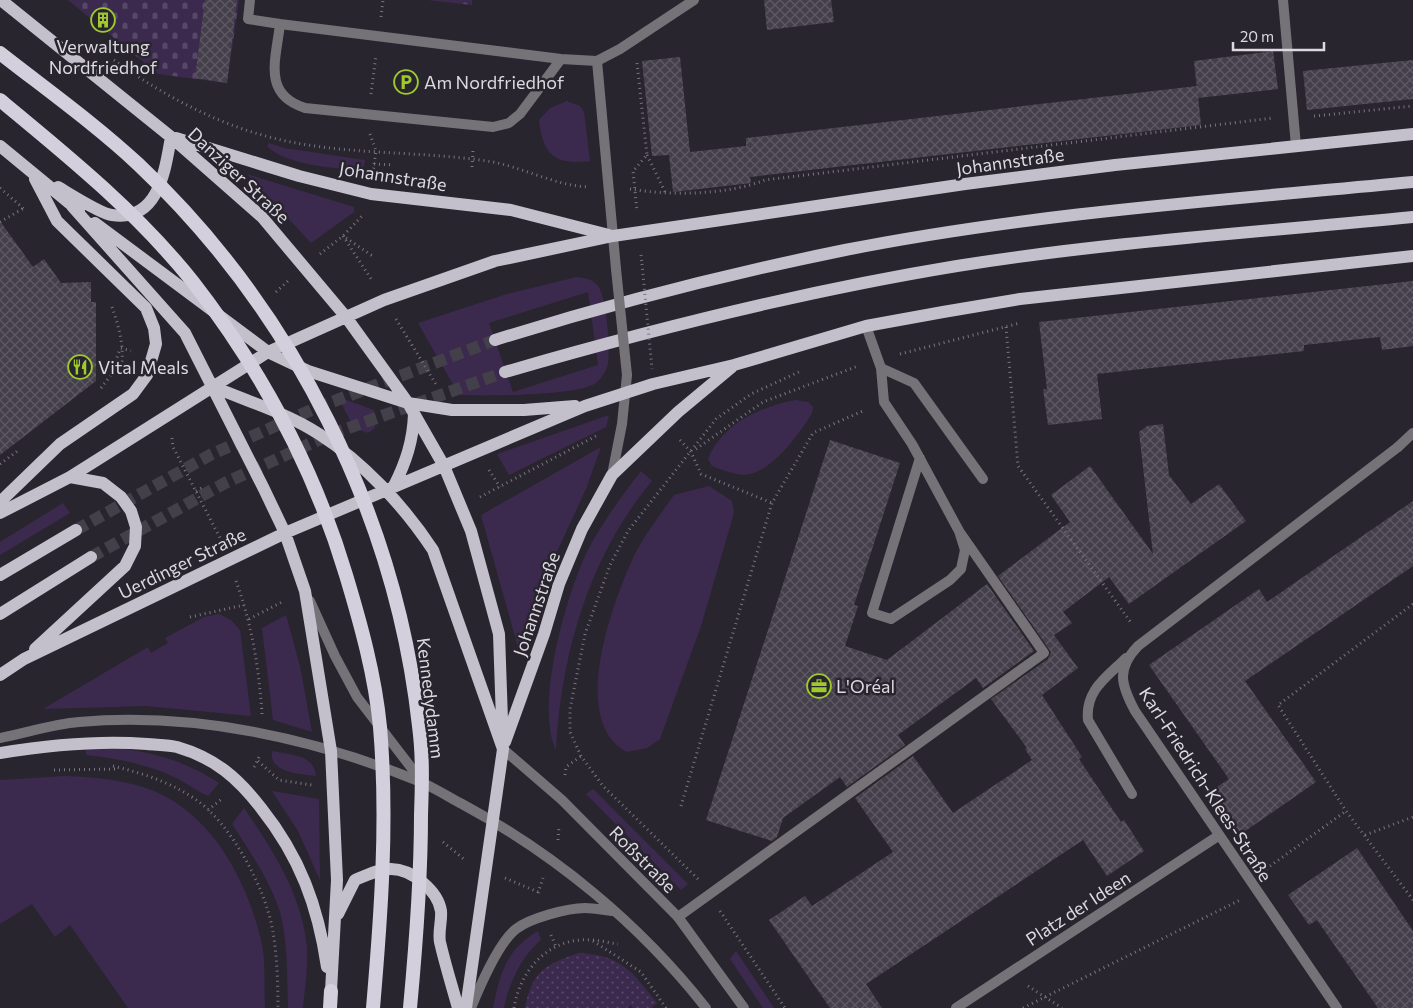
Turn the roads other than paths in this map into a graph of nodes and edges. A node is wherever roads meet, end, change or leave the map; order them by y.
1 (1, 0) edge
2 (250, 0) edge
3 (694, 0) edge
4 (1283, 0) edge
5 (280, 24) junction
6 (0, 53) edge
7 (561, 59) junction
8 (597, 61) junction
9 (0, 100) edge
10 (1413, 134) edge
11 (171, 137) junction
12 (0, 146) edge
13 (1296, 146) junction
14 (33, 174) junction
15 (1413, 182) edge
16 (72, 206) junction
17 (1413, 217) edge
18 (613, 236) junction
19 (1413, 256) edge
20 (346, 317) junction
21 (866, 326) junction
22 (496, 340) tunnel mouth
23 (268, 352) junction
24 (879, 363) junction
25 (734, 365) junction
26 (505, 372) tunnel mouth
27 (214, 388) junction
28 (626, 393) junction
29 (585, 406) junction
30 (411, 408) junction
31 (1413, 433) edge
32 (920, 458) junction
33 (444, 466) junction
34 (612, 475) junction
35 (70, 476) junction
36 (983, 479) dead end
37 (389, 488) junction
38 (0, 502) edge
39 (0, 513) edge
40 (76, 530) tunnel mouth
41 (959, 531) junction
42 (285, 533) junction
43 (90, 556) tunnel mouth
44 (0, 575) edge
45 (305, 591) junction
46 (0, 614) edge
47 (1126, 658) junction
48 (24, 659) junction
49 (0, 674) edge
50 (0, 738) edge
51 (503, 749) junction
52 (331, 751) junction
53 (0, 753) edge
54 (424, 784) junction
55 (1132, 794) dead end
56 (493, 821) junction
57 (1218, 836) junction
58 (613, 911) junction
59 (678, 917) junction
60 (335, 920) junction
61 (331, 991) junction
62 (330, 1008) edge
63 (373, 1008) edge
64 (410, 1008) edge
65 (458, 1008) edge
66 (466, 1008) edge
67 (471, 1008) edge
68 (706, 1008) edge
69 (744, 1008) edge
70 (956, 1008) edge
71 (1337, 1008) edge

1 - 11 main road, Danziger Straße
2 - 5 street
3 - 8 street
4 - 13 street
5 - 7 street
5 - 7 street
6 - 64 highway, Kennedydamm, bridge
7 - 8 street
8 - 18 street, Johannstraße
9 - 63 highway, bridge
10 - 13 main road, Johannstraße
11 - 14 main road
11 - 18 main road, Johannstraße
11 - 20 main road, Danziger Straße
12 - 14 main road
13 - 18 main road, Johannstraße
14 - 16 main road
14 - 38 main road
15 - 22 main road
16 - 23 main road, Johannstraße
16 - 27 main road
17 - 26 main road
18 - 20 main road, Johannstraße
18 - 28 street, Johannstraße, bridge
19 - 21 main road, Johannstraße
20 - 23 main road, Johannstraße
20 - 30 main road, Danziger Straße
21 - 24 street
21 - 25 main road, Johannstraße
23 - 27 main road, Johannstraße
23 - 30 main road, Johannstraße
24 - 32 street
24 - 36 street
25 - 28 main road, Johannstraße
25 - 34 main road, Johannstraße
27 - 35 main road
27 - 37 main road
27 - 42 main road
28 - 29 main road, Johannstraße
28 - 34 street, Johannstraße
29 - 30 main road, Johannstraße
29 - 33 main road, Johannstraße
30 - 33 main road, Danziger Straße
30 - 37 main road
31 - 47 street
32 - 41 street
32 - 41 street
33 - 37 main road, Johannstraße
33 - 51 main road
34 - 51 main road, Johannstraße
35 - 39 main road
35 - 48 main road
37 - 42 main road, Uerdinger Straße
37 - 51 main road
40 - 44 main road
41 - 59 street
42 - 45 main road
42 - 48 main road, Uerdinger Straße
43 - 46 main road
45 - 52 main road
45 - 54 street
47 - 55 street
47 - 57 street, Karl-Friedrich-Klees-Straße
48 - 49 main road, Uerdinger Straße
50 - 52 street
51 - 56 main road
51 - 59 street, Roßstraße
52 - 54 street
52 - 60 main road
53 - 61 main road
54 - 56 street
56 - 58 street
56 - 66 main road
57 - 70 street, Platz der Ideen
57 - 71 street, Karl-Friedrich-Klees-Straße
58 - 67 street
58 - 68 street
59 - 69 street, Roßstraße
60 - 61 main road
60 - 65 main road
61 - 62 highway

